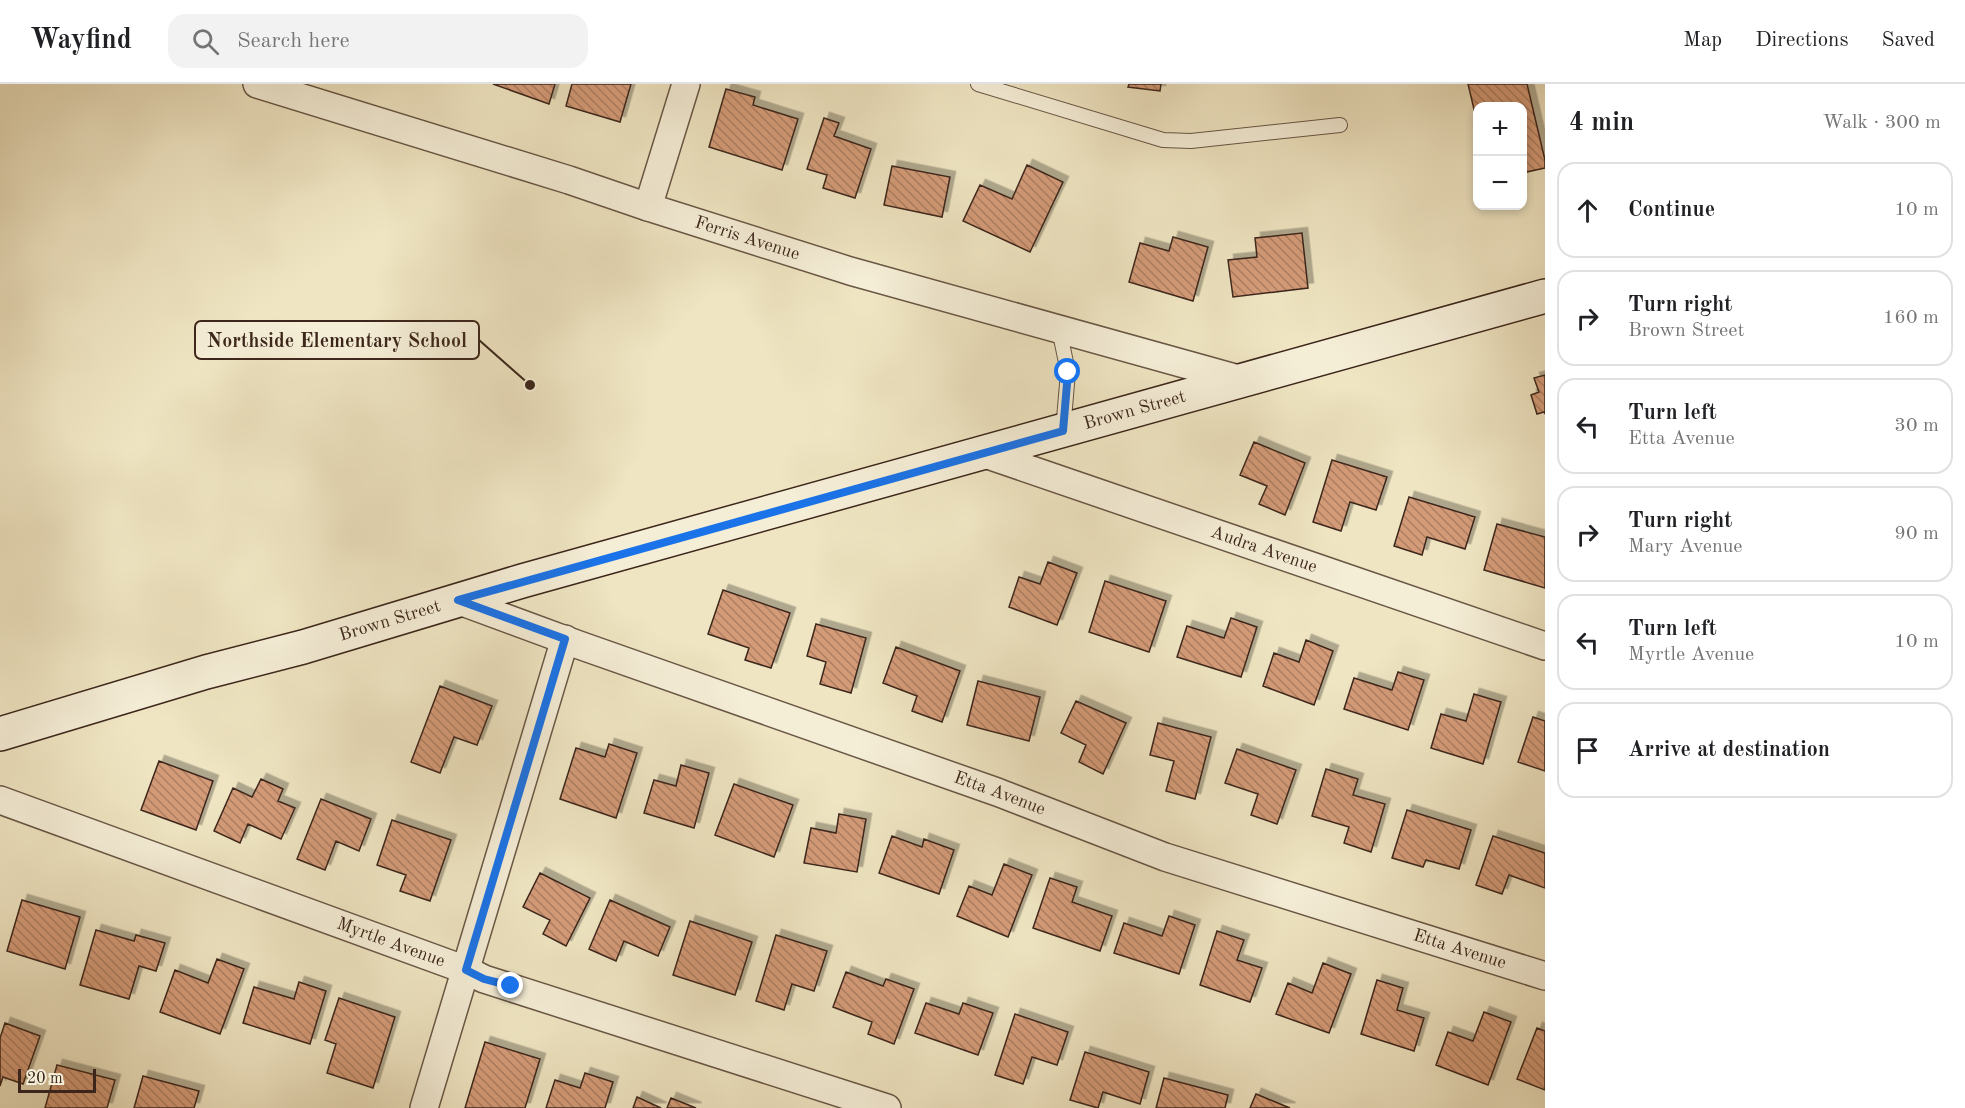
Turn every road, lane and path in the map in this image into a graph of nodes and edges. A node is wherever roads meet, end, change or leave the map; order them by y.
1 (686, 84) edge
2 (978, 84) edge
3 (263, 85) edge
4 (1340, 125) dead end
5 (648, 207) junction
6 (1545, 296) edge
7 (1059, 329) junction
8 (1242, 380) junction
9 (1063, 431) junction
10 (982, 453) junction
11 (458, 600) junction
12 (565, 639) junction
13 (1545, 646) edge
14 (0, 734) edge
15 (0, 800) edge
16 (466, 970) junction
17 (1545, 976) edge
18 (424, 1108) edge
19 (886, 1108) edge

1 - 5 street
2 - 4 lane
3 - 5 street, Ferris Avenue
5 - 7 street, Ferris Avenue
6 - 8 main road, Brown Street
7 - 8 street, Ferris Avenue
7 - 9 lane
8 - 9 main road, Brown Street
9 - 10 main road, Brown Street
10 - 11 main road, Brown Street
10 - 13 street, Audra Avenue
11 - 12 street, Etta Avenue
11 - 14 main road, Brown Street
12 - 16 street
12 - 17 street, Etta Avenue
15 - 16 street, Myrtle Avenue
16 - 18 street
16 - 19 street, Myrtle Avenue

